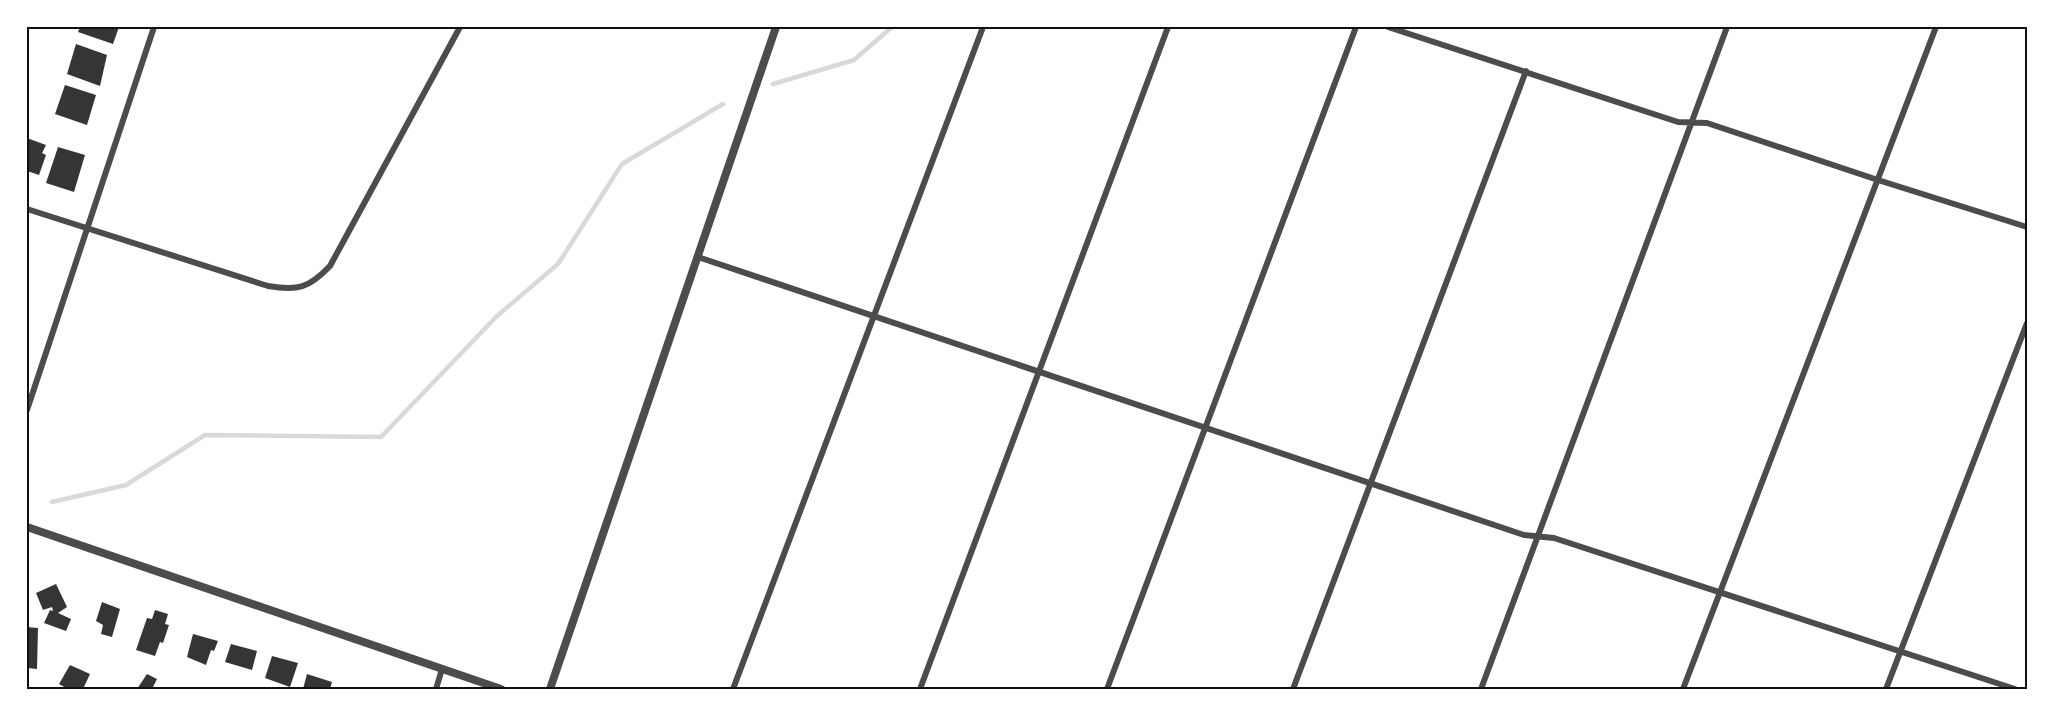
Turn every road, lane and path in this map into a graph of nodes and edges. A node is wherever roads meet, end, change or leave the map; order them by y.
1 (154, 27) edge
2 (460, 27) edge
3 (776, 27) edge
4 (983, 27) edge
5 (1168, 27) edge
6 (1356, 27) edge
7 (1388, 27) edge
8 (1727, 27) edge
9 (1936, 27) edge
10 (1526, 71) junction
11 (1692, 121) junction
12 (1878, 180) junction
13 (27, 209) edge
14 (2027, 227) edge
15 (87, 229) junction
16 (698, 257) junction
17 (874, 317) junction
18 (2027, 323) edge
19 (1038, 373) junction
20 (27, 410) edge
21 (1205, 429) junction
22 (1370, 485) junction
23 (27, 527) edge
24 (1538, 536) junction
25 (1720, 592) junction
26 (1900, 650) junction
27 (442, 669) junction
28 (436, 689) edge
29 (501, 689) edge
30 (550, 689) edge
31 (733, 689) edge
32 (920, 689) edge
33 (1107, 689) edge
34 (1293, 689) edge
35 (1481, 689) edge
36 (1683, 689) edge
37 (1886, 689) edge
38 (2015, 689) edge

1 - 15 street
2 - 15 street
3 - 16 street
4 - 17 street
5 - 19 street
6 - 21 street
7 - 10 street
8 - 11 street
9 - 12 street
10 - 11 street
10 - 22 street
11 - 12 street
11 - 24 street
12 - 14 street
12 - 25 street
13 - 15 street
15 - 20 street
16 - 17 street
16 - 30 street
17 - 19 street
17 - 31 street
18 - 26 street
19 - 21 street
19 - 32 street
21 - 22 street
21 - 33 street
22 - 24 street
22 - 34 street
23 - 27 street
24 - 25 street
24 - 35 street
25 - 26 street
25 - 36 street
26 - 37 street
26 - 38 street
27 - 28 street
27 - 29 street

